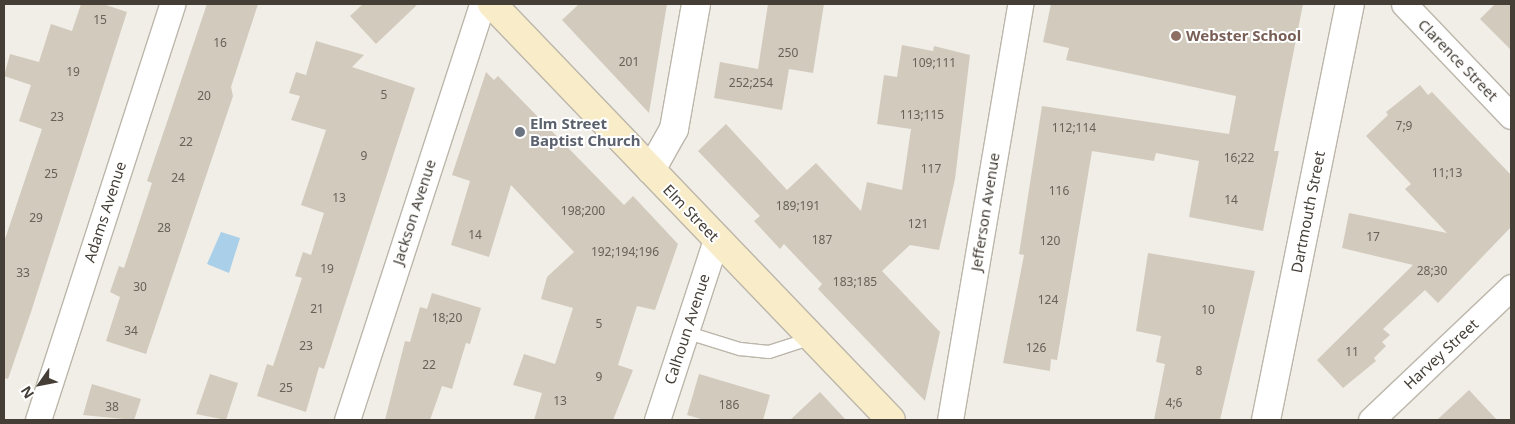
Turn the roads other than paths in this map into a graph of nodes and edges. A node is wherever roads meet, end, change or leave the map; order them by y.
1 (172, 4) edge
2 (482, 4) edge
3 (492, 4) edge
4 (696, 4) edge
5 (1020, 4) edge
6 (1350, 4) edge
7 (1404, 4) edge
8 (1511, 116) edge
9 (651, 170) junction
10 (716, 238) junction
11 (1511, 287) edge
12 (685, 332) junction
13 (812, 338) junction
14 (38, 420) edge
15 (347, 420) edge
16 (657, 420) edge
17 (891, 420) edge
18 (950, 420) edge
19 (1266, 420) edge
20 (1371, 420) edge

1 - 14 street, Adams Avenue
2 - 15 street, Jackson Avenue
3 - 9 main road, Elm Street
4 - 9 street
5 - 18 street, Jefferson Avenue
6 - 19 street, Dartmouth Street
7 - 8 street, Clarence Street
9 - 10 main road, Elm Street
10 - 12 street, Calhoun Avenue
10 - 13 main road, Elm Street
11 - 20 street, Harvey Street
12 - 13 lane
12 - 16 street, Calhoun Avenue
13 - 17 main road, Elm Street

